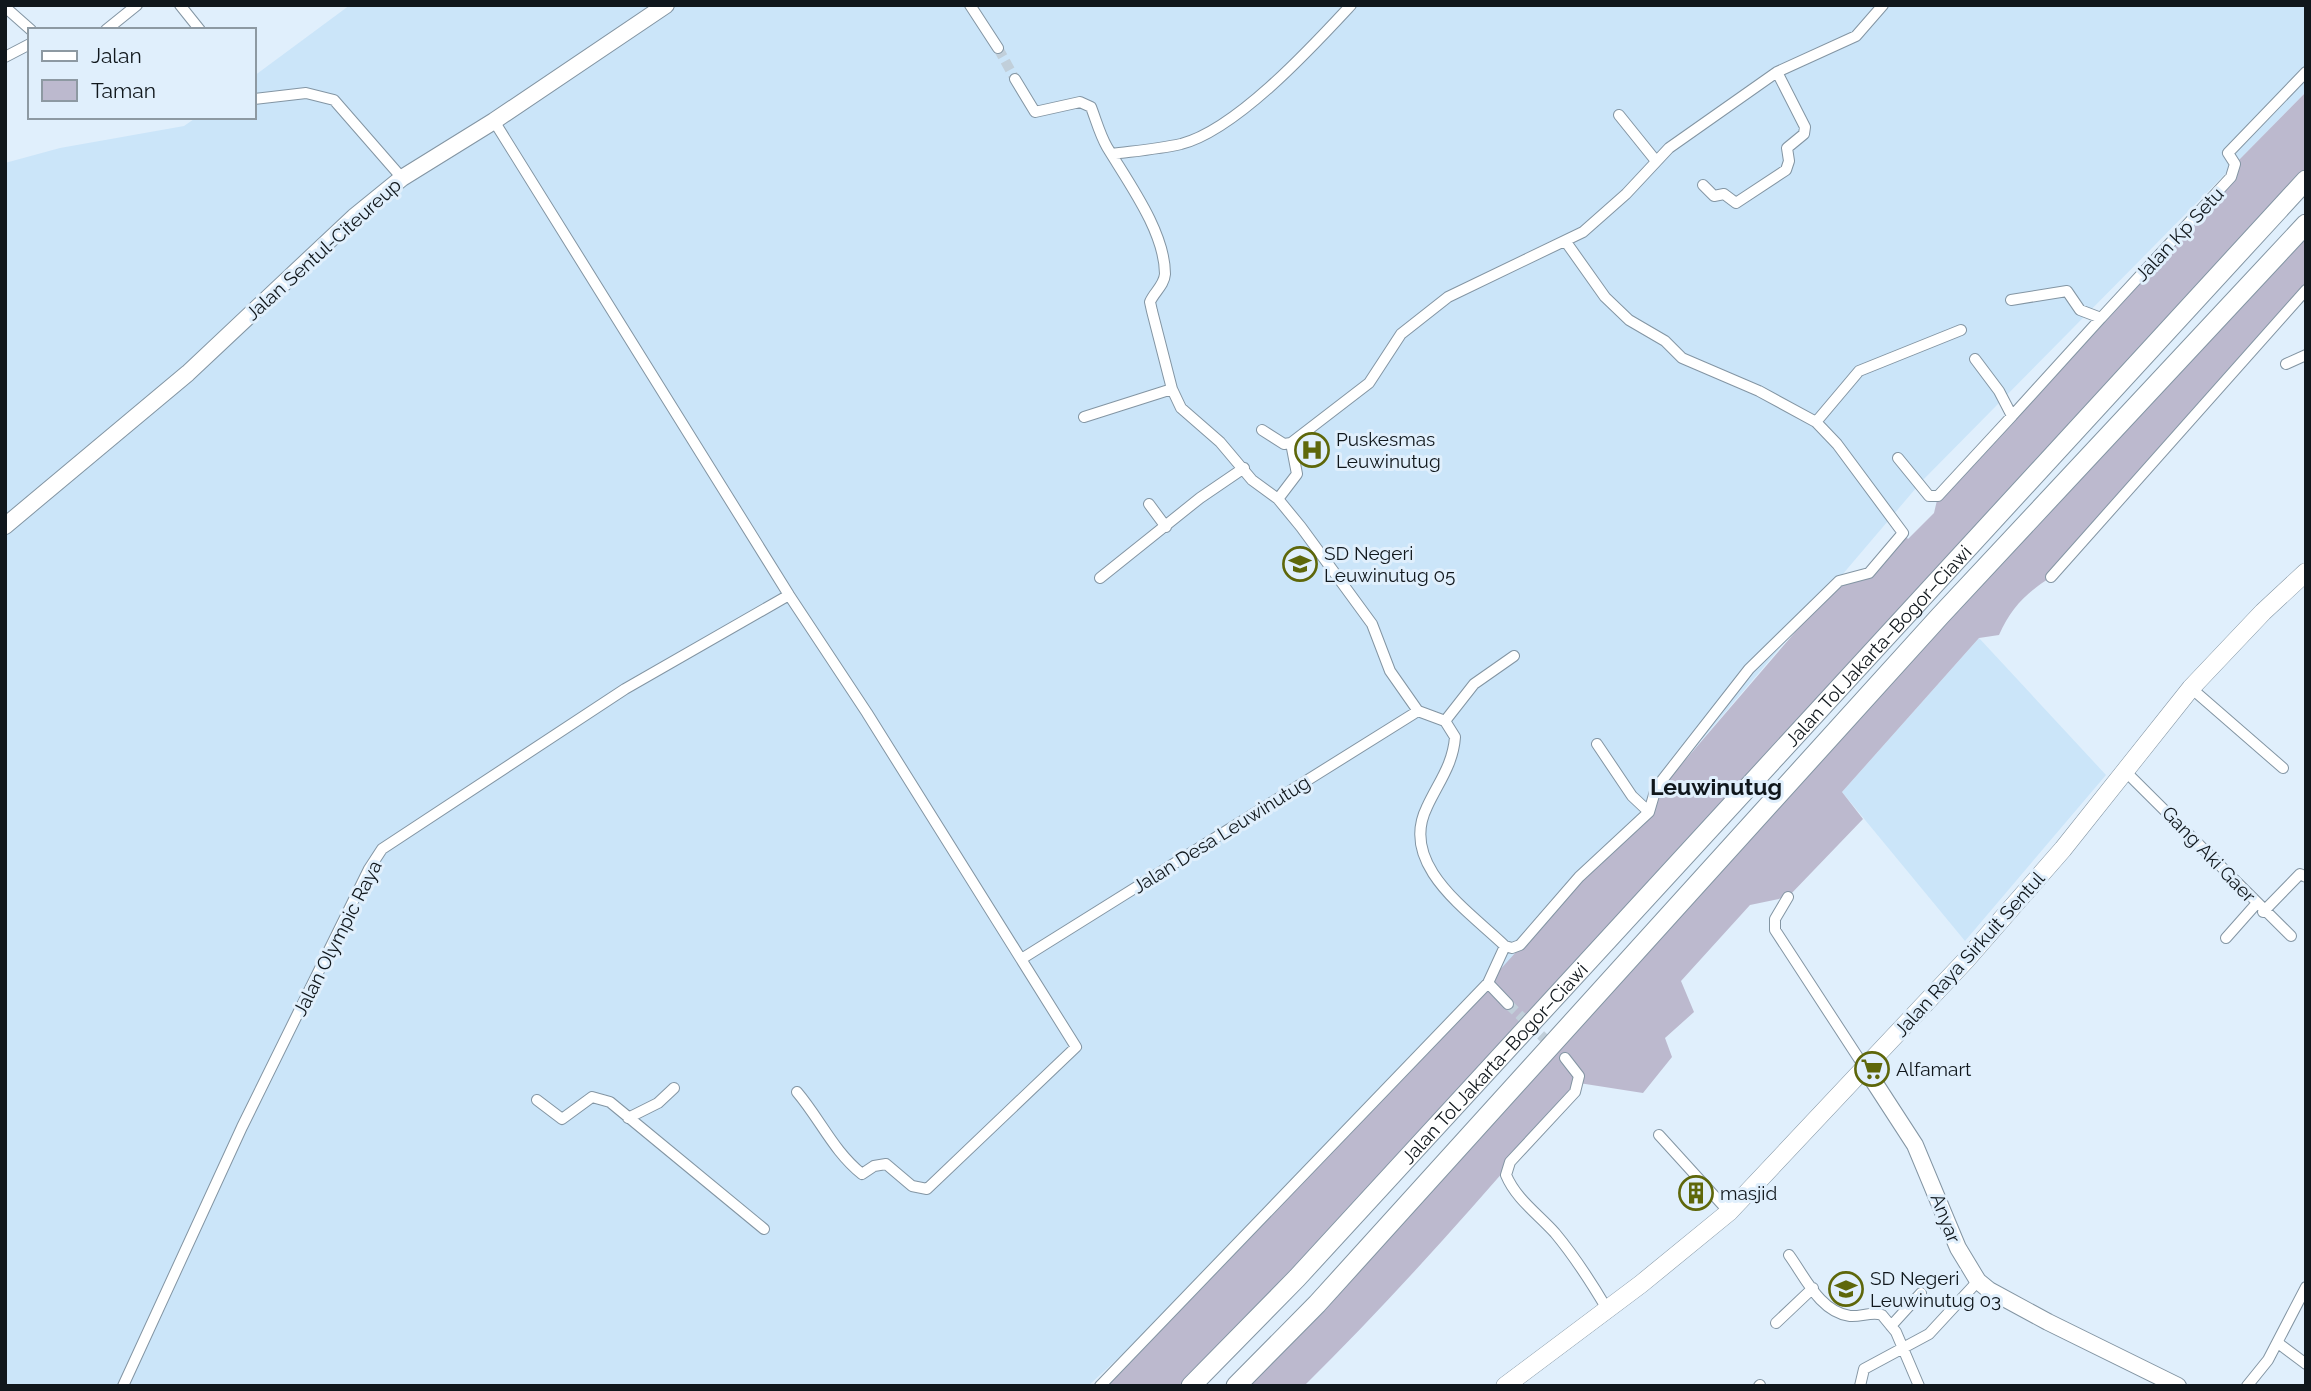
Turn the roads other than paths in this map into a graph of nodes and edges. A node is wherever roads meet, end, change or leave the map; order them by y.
1 (137, 5) edge
2 (180, 5) edge
3 (666, 5) edge
4 (970, 5) edge
5 (1351, 5) edge
6 (1882, 5) edge
7 (5, 7) edge
8 (29, 28) edge
9 (108, 28) edge
10 (198, 28) edge
11 (28, 45) edge
12 (998, 48) tunnel mouth
13 (5, 57) edge
14 (1777, 72) junction
15 (2306, 72) edge
16 (1015, 79) tunnel mouth
17 (256, 99) edge
18 (1619, 115) dead end
19 (494, 121) junction
20 (1112, 153) junction
21 (1656, 161) junction
22 (402, 178) junction
23 (2306, 180) edge
24 (1703, 185) dead end
25 (2306, 224) edge
26 (1566, 242) junction
27 (2306, 290) edge
28 (2011, 300) dead end
29 (2101, 318) junction
30 (1961, 330) dead end
31 (2306, 355) edge
32 (1975, 359) dead end
33 (2286, 364) dead end
34 (1172, 389) junction
35 (2012, 416) junction
36 (1084, 417) dead end
37 (1816, 422) junction
38 (1262, 430) dead end
39 (1287, 444) junction
40 (1898, 458) dead end
41 (1244, 468) junction
42 (1278, 499) junction
43 (1149, 504) dead end
44 (5, 526) edge
45 (1166, 527) junction
46 (2306, 572) edge
47 (2051, 577) dead end
48 (1100, 578) dead end
49 (789, 595) junction
50 (1514, 656) dead end
51 (2192, 688) junction
52 (1418, 710) junction
53 (1446, 721) junction
54 (1597, 744) dead end
55 (2283, 768) dead end
56 (2126, 772) junction
57 (1649, 812) junction
58 (2306, 877) edge
59 (1788, 897) dead end
60 (2260, 907) junction
61 (2291, 936) dead end
62 (2226, 937) dead end
63 (1505, 946) junction
64 (1023, 958) junction
65 (1488, 983) junction
66 (1508, 1004) tunnel mouth
67 (1565, 1058) tunnel mouth
68 (1865, 1068) junction
69 (674, 1088) dead end
70 (797, 1092) dead end
71 (537, 1100) dead end
72 (628, 1118) junction
73 (1659, 1135) dead end
74 (1729, 1212) junction
75 (765, 1229) dead end
76 (1788, 1255) dead end
77 (1978, 1281) junction
78 (2306, 1287) edge
79 (1813, 1288) junction
80 (1921, 1293) dead end
81 (1607, 1309) junction
82 (1776, 1322) dead end
83 (1891, 1326) junction
84 (2278, 1343) junction
85 (1904, 1349) junction
86 (2306, 1364) edge
87 (123, 1386) edge
88 (1100, 1386) edge
89 (1191, 1386) edge
90 (1236, 1386) edge
91 (1505, 1386) edge
92 (1860, 1386) edge
93 (1919, 1386) edge
94 (2178, 1386) edge
95 (2247, 1386) edge

1 - 9 street
2 - 10 street
3 - 19 street, Jalan Sentul-Citeureup
4 - 12 street
5 - 20 street
6 - 14 street
7 - 8 street
11 - 13 street
14 - 21 street
14 - 24 street
15 - 29 street, Jalan Kp Setu
16 - 20 street
17 - 22 street
18 - 21 street
19 - 22 street, Jalan Sentul-Citeureup
19 - 49 street
20 - 34 street
21 - 26 street
22 - 44 street, Jalan Sentul-Citeureup
23 - 89 highway, Jalan Tol Jakarta–Bogor–Ciawi
25 - 90 highway, Jalan Tol Jakarta–Bogor–Ciawi
26 - 37 street
26 - 39 street
27 - 47 street
28 - 29 street
29 - 35 street
30 - 37 street
31 - 33 street
32 - 35 street
34 - 36 street
34 - 41 street
35 - 40 street
37 - 57 street
38 - 39 street
39 - 42 street
41 - 42 street
41 - 45 street
42 - 52 street
43 - 45 street
45 - 48 street
46 - 51 main road, Jalan Raya Sirkuit Sentul
49 - 64 street
49 - 87 street, Jalan Olympic Raya
50 - 53 street
51 - 55 street
51 - 56 main road, Jalan Raya Sirkuit Sentul
52 - 53 street
52 - 64 street, Jalan Desa Leuwinutug
53 - 63 street
54 - 57 street
56 - 60 street, Gang Aki Gaer
56 - 68 main road, Jalan Raya Sirkuit Sentul
57 - 63 street
58 - 60 street
59 - 68 street
60 - 61 street, Gang Aki Gaer
60 - 62 street
63 - 65 street
64 - 70 street
65 - 66 street
65 - 88 street
67 - 81 street
68 - 74 main road, Jalan Raya Sirkuit Sentul
68 - 77 street, Anyar
69 - 72 street
71 - 72 street
72 - 75 street
73 - 74 street
74 - 81 main road, Jalan Raya Sirkuit Sentul
76 - 79 street
77 - 85 street
77 - 94 street, Anyar
78 - 84 street
79 - 82 street
79 - 83 street
80 - 83 street
81 - 91 main road, Jalan Raya Sirkuit Sentul
83 - 85 street
84 - 86 street
84 - 95 street
85 - 92 street
85 - 93 street

